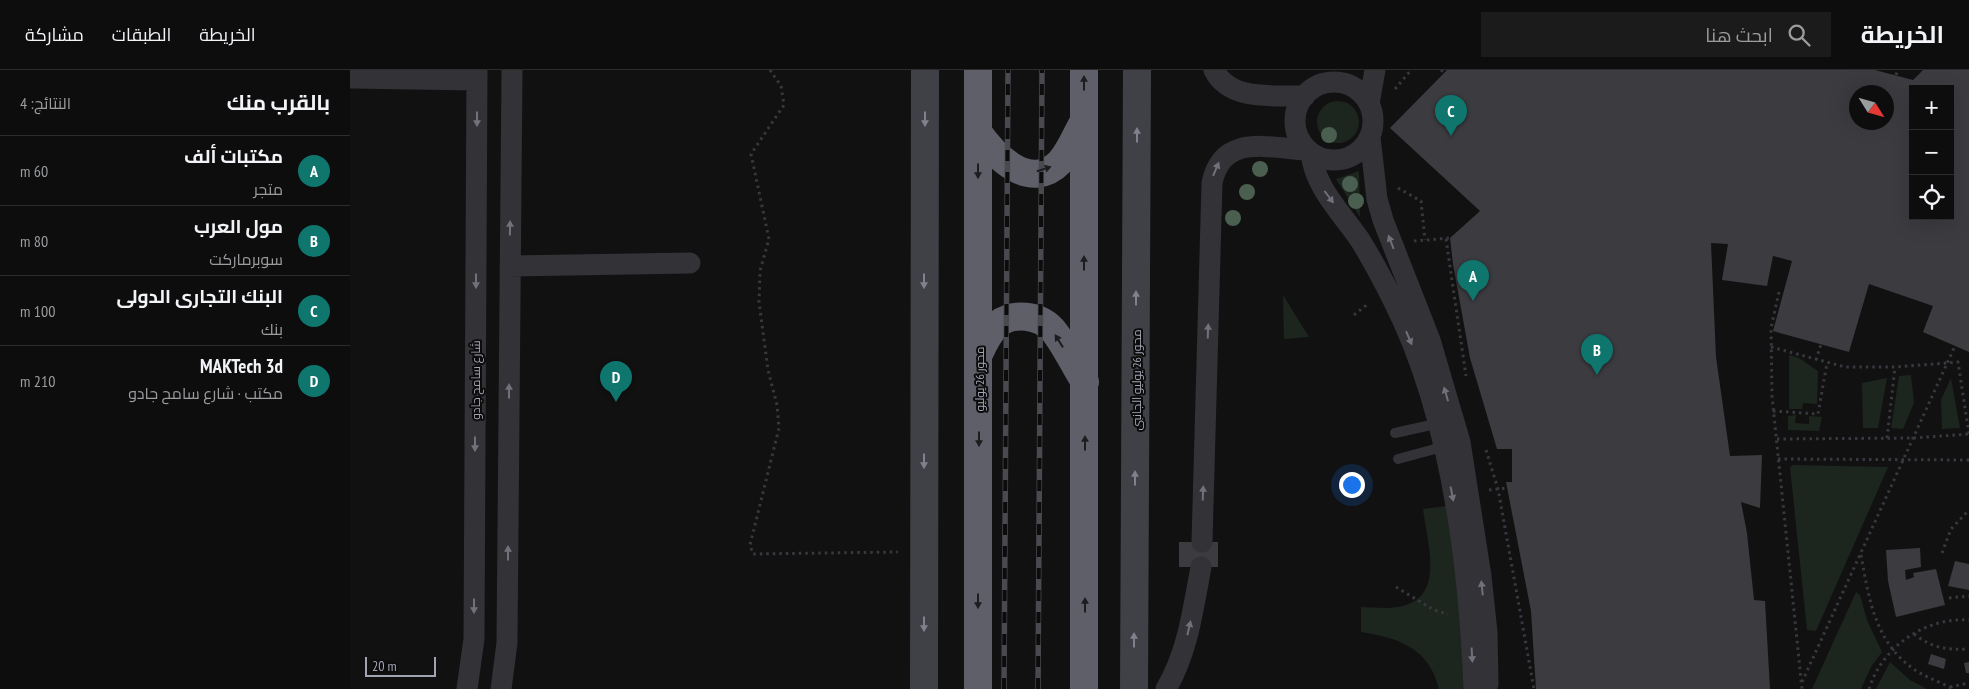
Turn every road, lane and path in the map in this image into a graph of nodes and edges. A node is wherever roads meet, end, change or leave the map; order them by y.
1 (512, 70) edge
2 (770, 70) edge
3 (925, 70) edge
4 (978, 70) edge
5 (1084, 70) edge
6 (1137, 70) edge
7 (1214, 70) edge
8 (1318, 70) edge
9 (1375, 70) edge
10 (1411, 70) edge
11 (1898, 70) edge
12 (477, 75) edge
13 (1896, 75) dead end
14 (350, 78) edge
15 (1307, 93) junction
16 (1379, 100) junction
17 (1084, 120) junction
18 (978, 132) junction
19 (1370, 137) junction
20 (1309, 151) junction
21 (1396, 186) dead end
22 (1425, 240) junction
23 (1391, 243) junction
24 (690, 262) dead end
25 (510, 266) junction
26 (1779, 292) dead end
27 (1821, 344) dead end
28 (1955, 346) dead end
29 (1770, 347) junction
30 (979, 354) junction
31 (1816, 360) junction
32 (1827, 364) junction
33 (1948, 364) junction
34 (1895, 368) junction
35 (1467, 380) dead end
36 (1085, 382) junction
37 (1773, 411) junction
38 (1446, 422) junction
39 (1395, 433) dead end
40 (1969, 434) edge
41 (1887, 438) junction
42 (1914, 438) junction
43 (1777, 439) junction
44 (1452, 444) junction
45 (1485, 447) dead end
46 (1398, 459) dead end
47 (1778, 459) junction
48 (1904, 460) junction
49 (1969, 460) edge
50 (1969, 510) edge
51 (1202, 542) dead end
52 (924, 553) junction
53 (1942, 553) dead end
54 (1861, 554) junction
55 (1202, 567) dead end
56 (1396, 588) dead end
57 (1969, 596) edge
58 (1950, 598) dead end
59 (1470, 620) junction
60 (1969, 620) edge
61 (1914, 634) junction
62 (1969, 649) edge
63 (1892, 650) junction
64 (1802, 683) junction
65 (1969, 683) edge
66 (1951, 688) edge
67 (467, 689) edge
68 (501, 689) edge
69 (924, 689) edge
70 (978, 689) edge
71 (1084, 689) edge
72 (1134, 689) edge
73 (1166, 689) edge
74 (1474, 689) edge
75 (1488, 689) edge
76 (1534, 689) edge
77 (1802, 689) edge
78 (1869, 689) edge

25 -> 1 street
2 - 52 path
3 -> 52 main road
4 - 18 highway, محور 26 يوليو
17 -> 5 highway
72 -> 6 main road, محور 26 يوليو الجانبى
7 - 15 street
8 - 15 street
9 - 16 street
10 - 16 path
11 - 13 path
12 - 14 street
12 -> 67 street, شارع سامح جادو
15 - 16 street
15 - 20 street
16 - 19 street
18 -> 17 highway
36 -> 17 highway
18 -> 30 highway, محور 26 يوليو
19 - 20 street
23 -> 19 street
20 -> 38 street
51 -> 20 street
21 - 22 path
22 - 23 path
22 - 35 path
38 -> 23 street
24 - 25 street
68 -> 25 street
26 - 29 path
27 - 31 path
28 - 33 path
29 - 31 path
29 - 37 path
36 -> 30 highway
30 -> 70 highway, محور 26 يوليو
31 - 32 path
32 - 34 path
32 - 37 path
33 - 34 path
33 - 40 path
33 - 42 path
34 - 41 path
71 -> 36 highway
37 - 43 path
38 - 39 lane
38 - 44 street
40 - 42 path
41 - 42 path
41 - 43 path
42 - 48 path
43 - 47 path
44 - 46 lane
44 -> 59 street
75 -> 44 street
45 - 76 path
47 - 48 path
47 - 64 path
48 - 49 path
48 - 54 path
50 - 53 path
52 -> 69 main road
54 - 63 path
54 - 64 path
73 -> 55 street
56 - 59 path
57 - 58 path
59 -> 74 street
60 - 61 path
61 - 62 path
61 - 63 path
63 - 66 path
63 - 78 path
64 - 77 path
65 - 66 path

